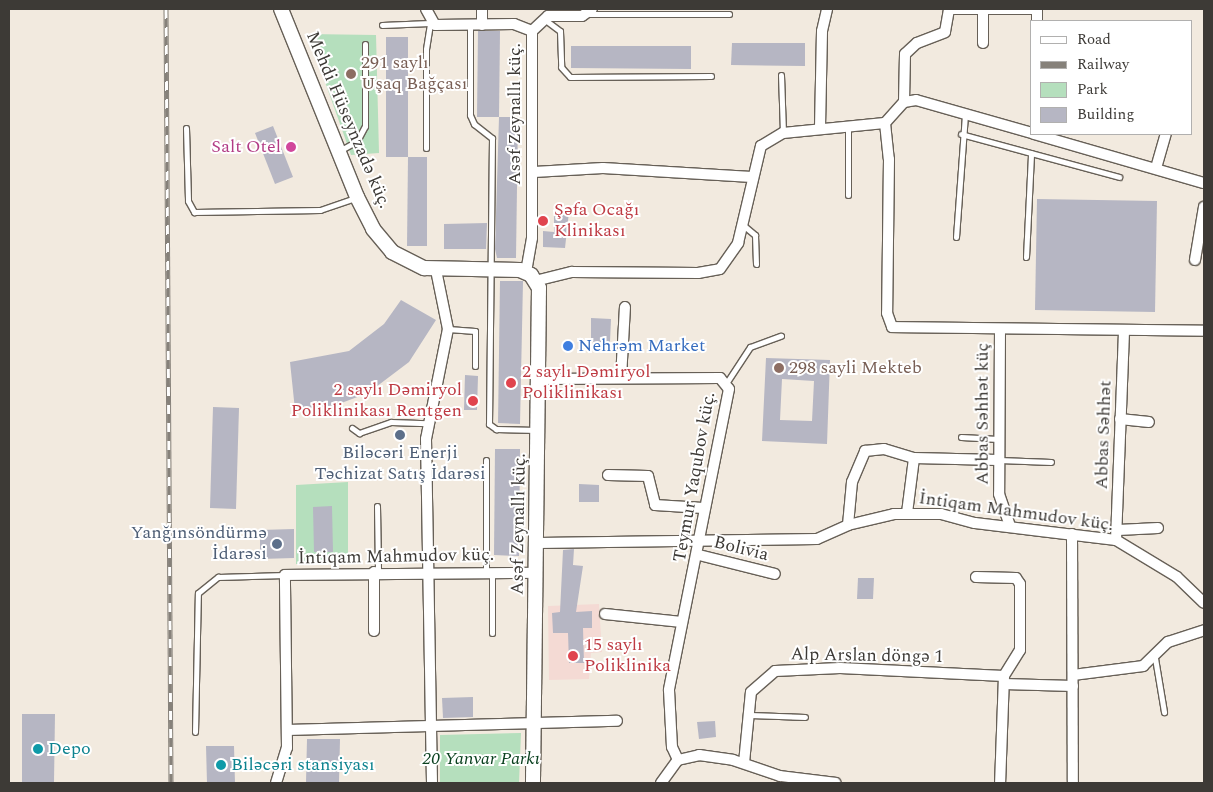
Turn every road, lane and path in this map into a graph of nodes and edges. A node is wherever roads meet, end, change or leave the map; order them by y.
1 (282, 9) edge
2 (426, 9) edge
3 (482, 9) edge
4 (827, 9) edge
5 (949, 9) edge
6 (983, 9) edge
7 (1036, 9) edge
8 (591, 11) edge
9 (544, 14) edge
10 (729, 14) dead end
11 (430, 23) junction
12 (382, 25) dead end
13 (470, 25) junction
14 (482, 25) junction
15 (532, 31) junction
16 (983, 42) dead end
17 (365, 44) dead end
18 (781, 75) dead end
19 (711, 76) dead end
20 (904, 102) junction
21 (965, 114) junction
22 (885, 123) junction
23 (848, 126) junction
24 (820, 127) junction
25 (186, 128) dead end
26 (1030, 132) edge
27 (783, 133) junction
28 (960, 134) junction
29 (1040, 135) edge
30 (1166, 135) edge
31 (426, 148) dead end
32 (339, 151) junction
33 (1031, 153) junction
34 (1156, 168) junction
35 (534, 172) junction
36 (752, 177) junction
37 (1119, 177) dead end
38 (1204, 183) edge
39 (848, 195) dead end
40 (357, 197) junction
41 (1204, 207) edge
42 (743, 225) junction
43 (956, 238) dead end
44 (1026, 257) dead end
45 (1195, 260) dead end
46 (756, 264) dead end
47 (492, 269) junction
48 (436, 270) junction
49 (530, 276) junction
50 (625, 307) dead end
51 (448, 329) junction
52 (1000, 329) junction
53 (1124, 331) junction
54 (1204, 331) edge
55 (781, 336) dead end
56 (475, 366) dead end
57 (621, 378) junction
58 (540, 379) junction
59 (727, 382) junction
60 (1120, 419) junction
61 (1149, 422) dead end
62 (427, 423) junction
63 (352, 428) dead end
64 (540, 430) junction
65 (961, 437) dead end
66 (998, 439) junction
67 (914, 458) junction
68 (486, 460) dead end
69 (998, 460) junction
70 (1051, 462) dead end
71 (608, 475) dead end
72 (377, 506) dead end
73 (703, 508) junction
74 (906, 513) junction
75 (848, 525) junction
76 (1010, 526) junction
77 (1158, 528) dead end
78 (1072, 534) junction
79 (1117, 535) junction
80 (700, 540) junction
81 (538, 543) junction
82 (699, 555) junction
83 (376, 572) junction
84 (428, 572) junction
85 (489, 572) junction
86 (537, 573) junction
87 (775, 574) dead end
88 (285, 575) junction
89 (976, 577) dead end
90 (1204, 603) edge
91 (605, 614) dead end
92 (682, 622) junction
93 (1204, 630) edge
94 (374, 631) dead end
95 (492, 633) dead end
96 (1155, 658) junction
97 (1073, 675) junction
98 (1004, 680) junction
99 (1073, 686) junction
100 (1164, 712) dead end
101 (750, 716) junction
102 (805, 717) dead end
103 (616, 721) dead end
104 (534, 723) junction
105 (431, 726) junction
106 (287, 730) junction
107 (195, 732) dead end
108 (678, 760) junction
109 (744, 763) junction
110 (276, 783) edge
111 (432, 783) edge
112 (533, 783) edge
113 (661, 783) edge
114 (820, 783) edge
115 (836, 783) edge
116 (1000, 783) edge
117 (1073, 783) edge

1 - 32 main road, Mehdi Hüseynzadə küç.
2 - 11 street
3 - 14 street
4 - 24 street
5 - 6 street
5 - 20 street
6 - 7 street
6 - 16 street
8 - 9 street
8 - 10 lane
9 - 15 street
9 - 19 lane
11 - 12 lane
11 - 13 street, Asəf Zeynallı küç.
11 - 31 lane
13 - 14 street, Asəf Zeynallı küç.
13 - 47 lane
14 - 15 street, Asəf Zeynallı küç.
15 - 35 street, Asəf Zeynallı küç.
17 - 32 lane
18 - 27 lane
20 - 21 street
20 - 22 street
21 - 26 street
21 - 28 lane
22 - 23 street
22 - 52 street
23 - 24 street
23 - 39 lane
24 - 27 street
25 - 40 lane
27 - 36 street
28 - 33 lane
28 - 43 lane
29 - 34 street
30 - 34 street
32 - 40 main road, Mehdi Hüseynzadə küç.
33 - 37 lane
33 - 44 lane
34 - 38 street
35 - 36 street
35 - 49 street, Asəf Zeynallı küç.
36 - 42 street
40 - 48 main road, Mehdi Hüseynzadə küç.
41 - 45 street
42 - 46 lane
42 - 49 street
47 - 48 main road
47 - 49 main road
47 - 64 lane
48 - 51 street
49 - 58 main road, Asəf Zeynallı küç.
50 - 57 street
51 - 56 lane
51 - 62 street
52 - 53 street
52 - 66 street, Abbas Səhhət küç
53 - 54 street
53 - 60 street, Abbas Səhhət
55 - 59 lane
57 - 58 street, Teymur Yaqubov küç.
57 - 59 street, Teymur Yaqubov küç.
58 - 64 main road, Asəf Zeynallı küç.
59 - 73 street, Teymur Yaqubov küç.
60 - 61 street
60 - 79 street, Abbas Səhhət
62 - 63 lane
62 - 84 street
64 - 81 main road, Asəf Zeynallı küç.
65 - 66 lane
66 - 69 street, Abbas Səhhət küç
67 - 69 street
67 - 74 street
67 - 75 street
68 - 85 lane
69 - 70 lane
69 - 76 street, Abbas Səhhət küç
71 - 73 street
72 - 83 lane
73 - 80 street, Teymur Yaqubov küç.
74 - 75 street, İntiqam Mahmudov küç.
74 - 76 street, İntiqam Mahmudov küç.
75 - 80 street, İntiqam Mahmudov küç.
76 - 78 street, İntiqam Mahmudov küç.
77 - 79 street
78 - 79 street, İntiqam Mahmudov küç.
78 - 97 street
79 - 90 street, İntiqam Mahmudov küç.
80 - 81 street, İntiqam Mahmudov küç.
80 - 82 street, Teymur Yaqubov küç.
81 - 86 main road, Asəf Zeynallı küç.
82 - 87 street, Bolivia
82 - 92 street, Teymur Yaqubov küç.
83 - 84 street, İntiqam Mahmudov küç.
83 - 88 street, İntiqam Mahmudov küç.
83 - 94 street
84 - 85 street, İntiqam Mahmudov küç.
84 - 105 street
85 - 86 street, İntiqam Mahmudov küç.
85 - 95 lane
86 - 104 main road, Asəf Zeynallı küç.
88 - 106 street
88 - 107 lane
89 - 98 street
91 - 92 street
92 - 108 street, Teymur Yaqubov küç.
93 - 96 street
96 - 97 street
96 - 100 lane
97 - 99 street
98 - 99 street
98 - 101 street, Alp Arslan döngə 1
98 - 116 street
99 - 117 street
101 - 102 lane
101 - 109 street, Alp Arslan döngə 1
103 - 104 street
104 - 105 street
104 - 112 main road, Asəf Zeynallı küç.
105 - 106 street
105 - 111 street
106 - 110 street
108 - 109 street
108 - 113 street
109 - 114 street
114 - 115 street

